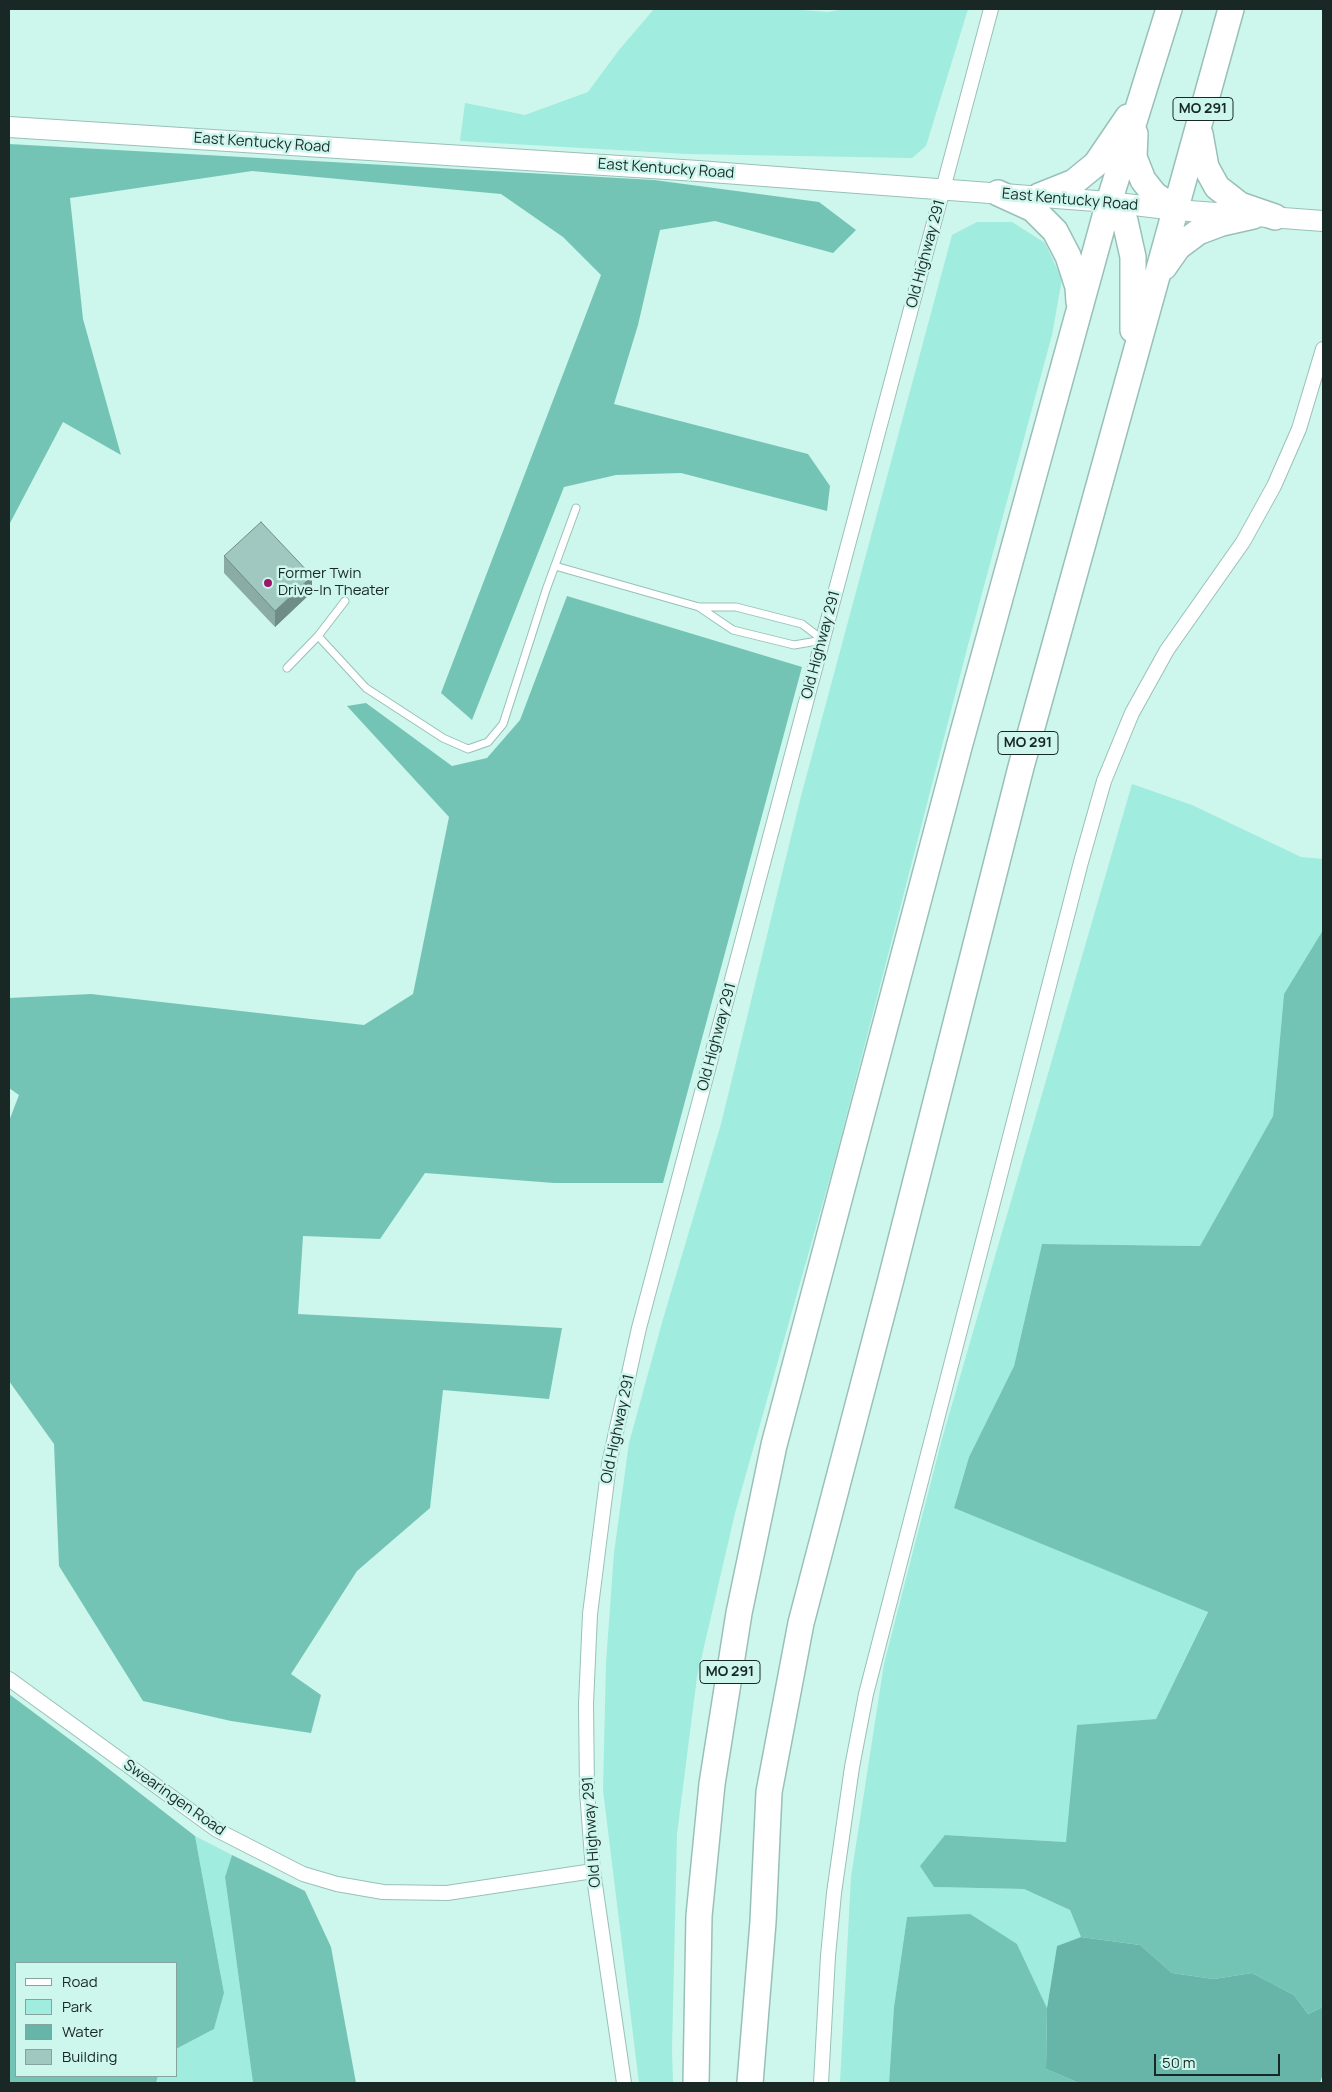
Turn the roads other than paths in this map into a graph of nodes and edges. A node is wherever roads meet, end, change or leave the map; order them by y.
1 (991, 9) edge
2 (1169, 9) edge
3 (1231, 9) edge
4 (1139, 105) junction
5 (1199, 126) junction
6 (9, 127) edge
7 (943, 190) junction
8 (998, 193) junction
9 (1039, 196) junction
10 (1109, 202) junction
11 (1176, 210) junction
12 (1264, 217) junction
13 (1323, 221) edge
14 (1157, 277) junction
15 (1080, 308) junction
16 (1323, 349) edge
17 (1132, 368) junction
18 (576, 508) dead end
19 (555, 566) junction
20 (345, 601) dead end
21 (699, 607) junction
22 (318, 636) junction
23 (823, 640) junction
24 (287, 668) dead end
25 (9, 1679) edge
26 (593, 1871) junction
27 (624, 2083) edge
28 (696, 2083) edge
29 (750, 2083) edge
30 (822, 2083) edge

1 - 7 street, Old Highway 291
2 - 4 highway, MO 291
3 - 5 highway, MO 291
4 - 9 highway
4 - 10 highway, MO 291
4 - 11 highway
5 - 11 highway, MO 291
5 - 12 highway
6 - 7 main road, East Kentucky Road
7 - 8 main road, East Kentucky Road
7 - 23 street, Old Highway 291
8 - 9 main road, East Kentucky Road
8 - 15 highway
9 - 10 main road, East Kentucky Road
10 - 11 main road, East Kentucky Road
10 - 15 highway, MO 291
10 - 17 highway
11 - 12 main road, East Kentucky Road
11 - 14 highway, MO 291
12 - 13 main road, East Kentucky Road
12 - 14 highway
14 - 17 highway, MO 291
15 - 28 highway, MO 291
16 - 30 street
17 - 29 highway, MO 291
18 - 19 lane
19 - 21 lane
19 - 22 lane
20 - 22 lane
21 - 23 lane
21 - 23 lane
22 - 24 lane
23 - 26 street, Old Highway 291
25 - 26 street, Swearingen Road
26 - 27 street, Old Highway 291

